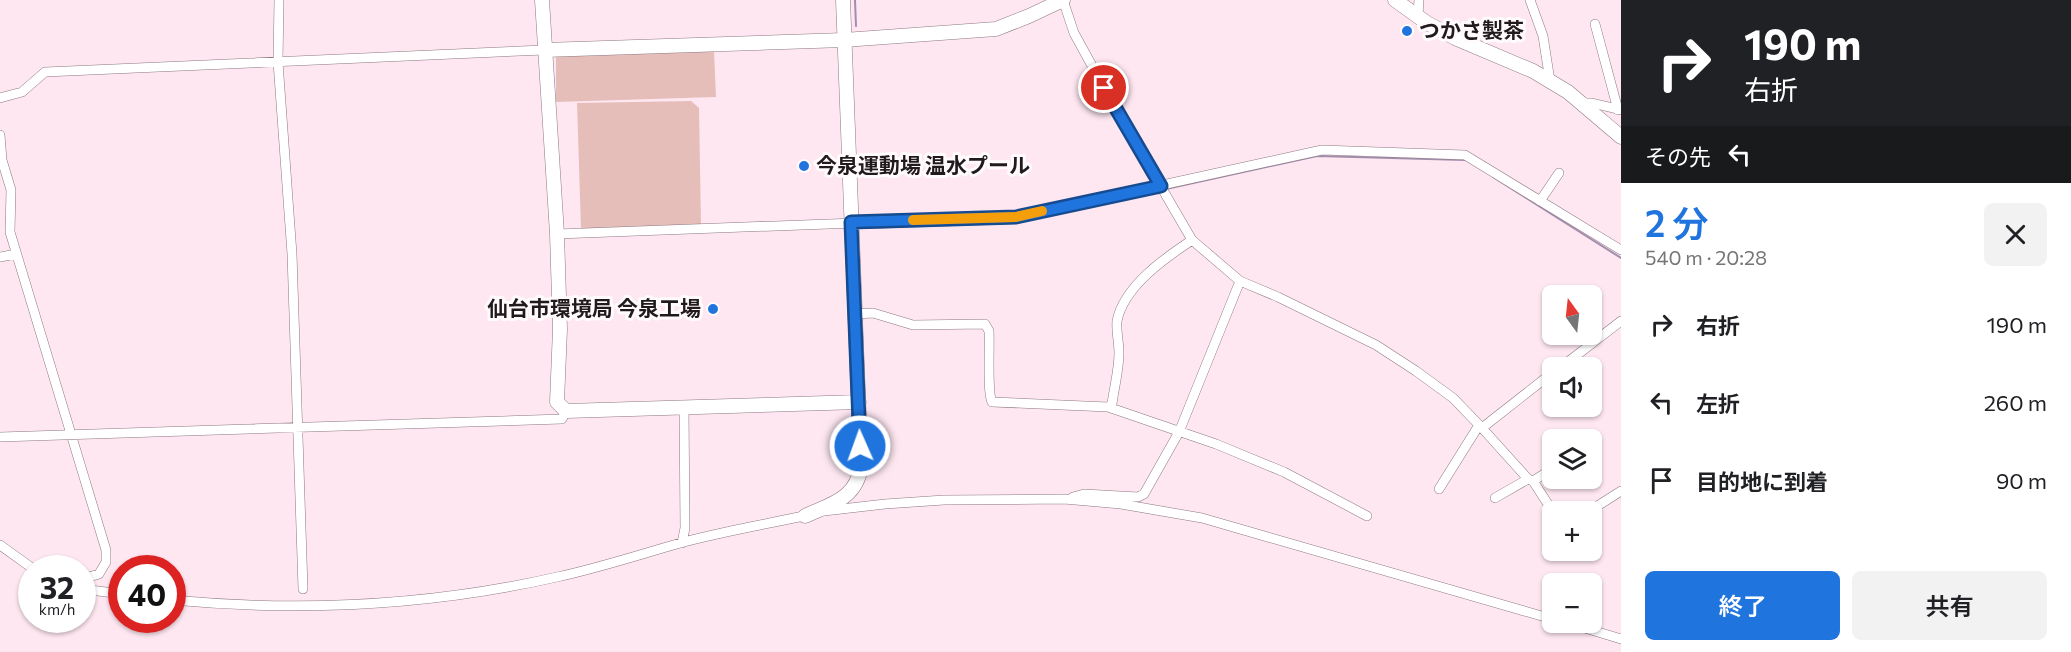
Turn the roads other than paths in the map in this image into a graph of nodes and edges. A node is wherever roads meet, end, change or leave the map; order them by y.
1 (279, 0) edge
2 (542, 0) edge
3 (843, 0) edge
4 (1063, 0) edge
5 (1395, 0) edge
6 (1419, 0) edge
7 (1530, 0) edge
8 (1418, 15) junction
9 (1595, 24) dead end
10 (844, 40) junction
11 (544, 50) junction
12 (278, 62) junction
13 (1551, 81) junction
14 (0, 98) edge
15 (1581, 103) junction
16 (1619, 110) edge
17 (0, 135) edge
18 (1621, 137) edge
19 (1559, 173) dead end
20 (1162, 189) junction
21 (1540, 201) junction
22 (12, 208) junction
23 (0, 210) edge
24 (851, 222) junction
25 (557, 234) junction
26 (1192, 240) junction
27 (1621, 250) edge
28 (16, 254) junction
29 (0, 256) edge
30 (1240, 281) junction
31 (858, 314) junction
32 (1621, 321) edge
33 (1574, 357) edge
34 (1542, 381) edge
35 (859, 402) junction
36 (684, 407) junction
37 (1108, 407) junction
38 (566, 411) junction
39 (1480, 427) junction
40 (298, 428) junction
41 (1179, 432) junction
42 (70, 434) junction
43 (0, 437) edge
44 (1542, 474) edge
45 (1531, 480) junction
46 (1438, 489) dead end
47 (1621, 491) edge
48 (1495, 498) dead end
49 (1068, 499) junction
50 (1545, 501) edge
51 (1602, 503) edge
52 (805, 516) junction
53 (1366, 516) dead end
54 (682, 543) junction
55 (0, 544) edge
56 (18, 558) edge
57 (96, 575) edge
58 (303, 589) dead end
59 (186, 601) edge
60 (1542, 616) edge
61 (1601, 633) edge
62 (1621, 639) edge

1 - 12 street
2 - 11 street
3 - 10 street
4 - 10 street
4 - 20 street
5 - 8 street
6 - 8 street
7 - 13 street
8 - 13 street
9 - 16 street
10 - 11 street
10 - 24 street
11 - 12 street
11 - 25 street
12 - 14 street
12 - 40 street
13 - 15 street
15 - 16 street
15 - 18 street
17 - 22 street
19 - 21 street
20 - 21 street
20 - 24 street
20 - 26 street
21 - 27 street
22 - 23 street
22 - 28 street
24 - 25 street
24 - 31 street
25 - 38 street
26 - 30 street
26 - 37 street
28 - 29 street
28 - 42 street
30 - 39 street
30 - 41 street
31 - 35 street
31 - 37 street
32 - 33 street
34 - 39 street
35 - 36 street
35 - 52 street
36 - 38 street
36 - 54 street
37 - 41 street
38 - 40 street
39 - 45 street
39 - 46 street
40 - 42 street
40 - 58 street
41 - 49 street
41 - 53 street
42 - 43 street
42 - 57 street
44 - 45 street
45 - 48 street
45 - 50 street
47 - 51 street
49 - 52 street
49 - 60 street
52 - 54 street
54 - 59 street
55 - 56 street
61 - 62 street

